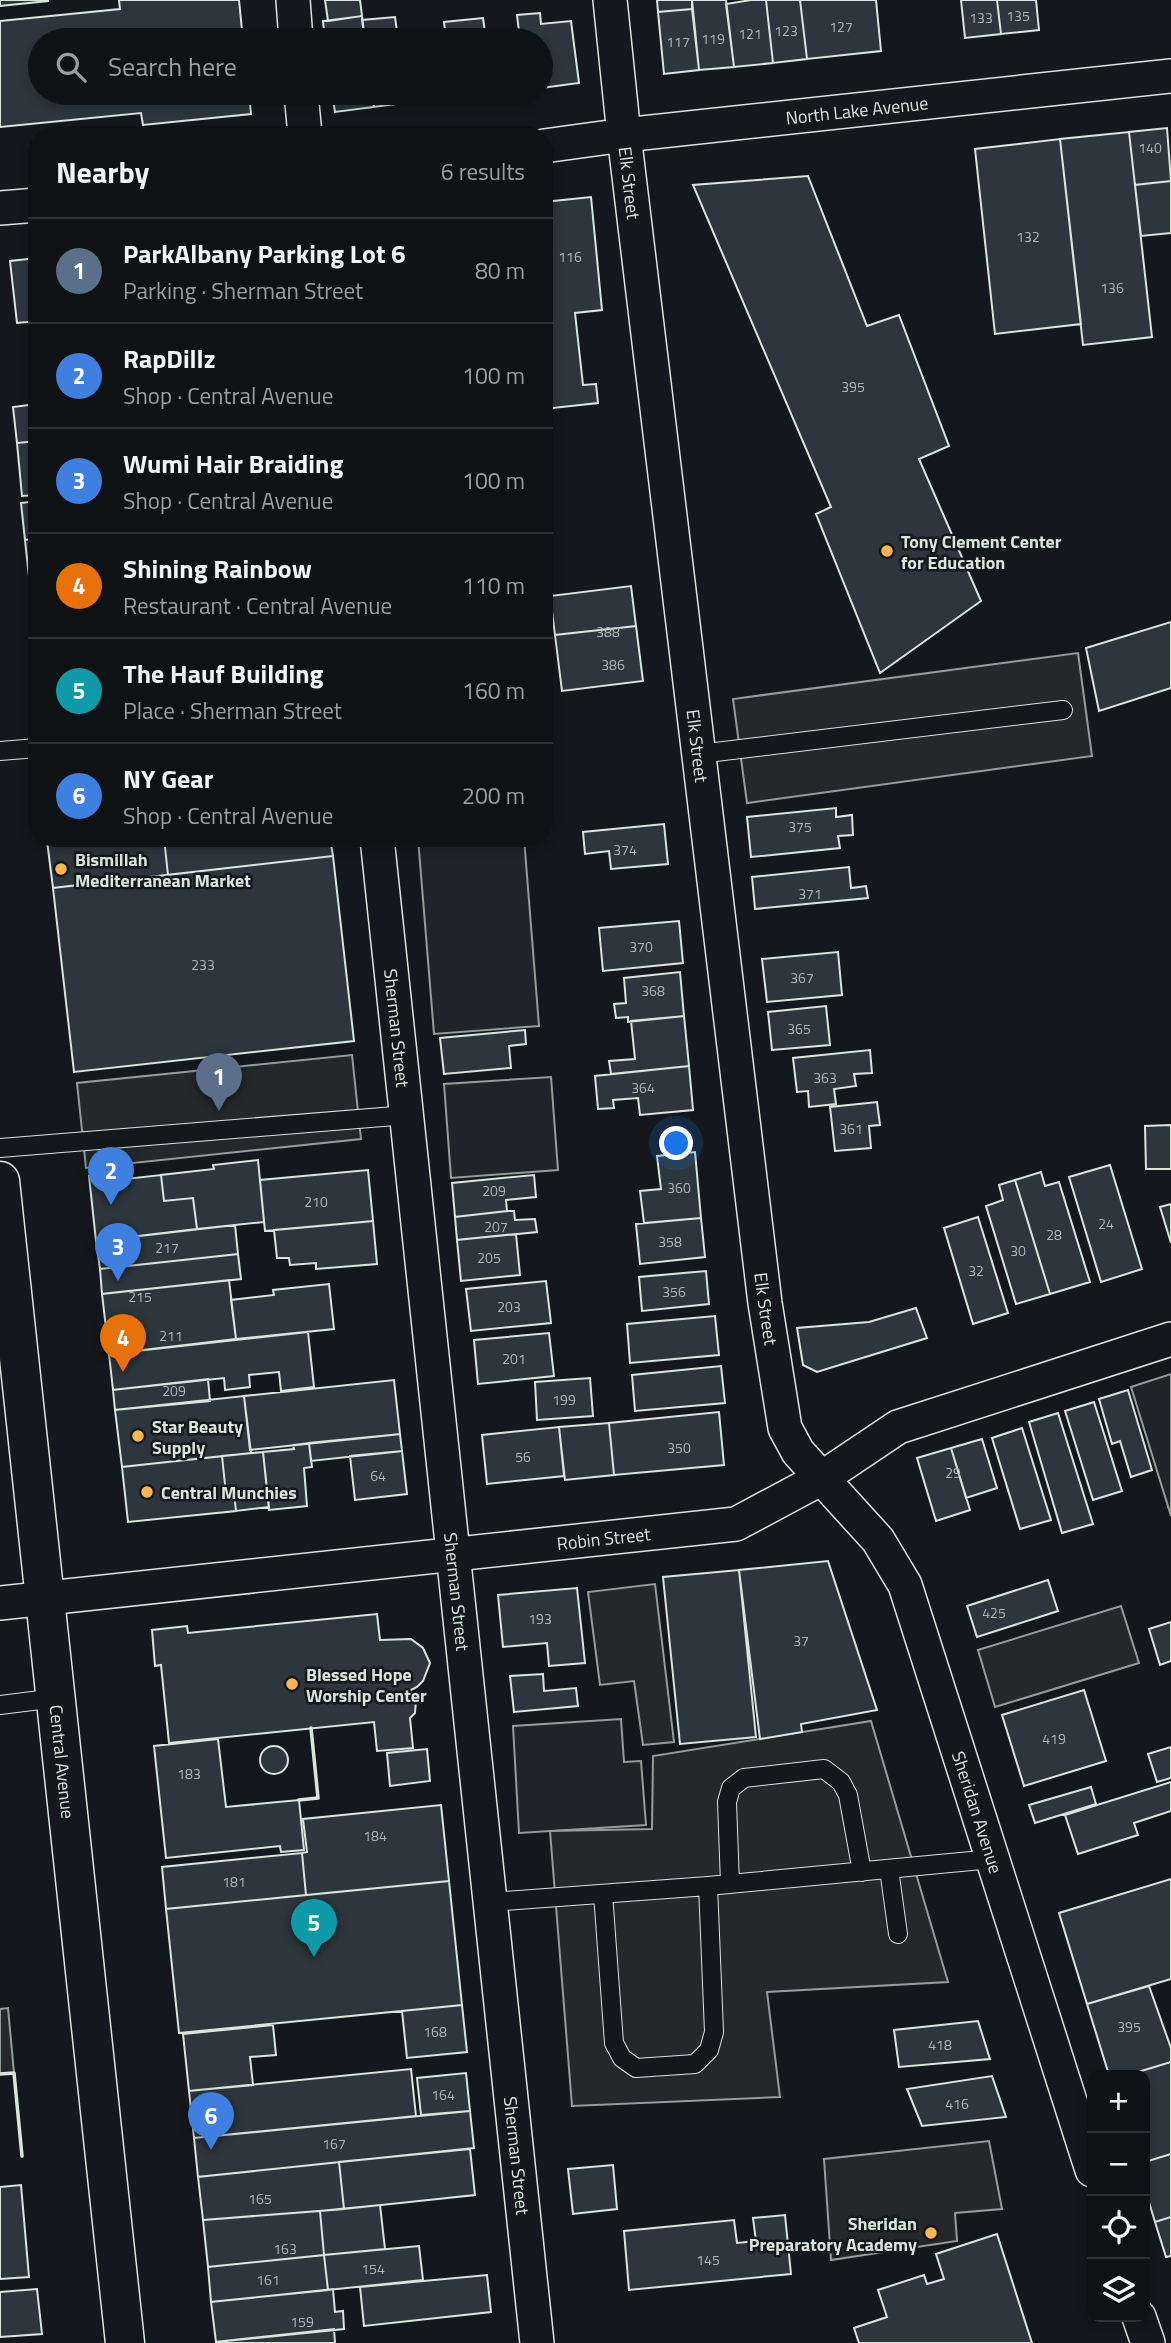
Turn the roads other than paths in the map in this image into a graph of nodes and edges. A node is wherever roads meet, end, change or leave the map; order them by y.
1 (293, 0) edge
2 (610, 0) edge
3 (295, 28) edge
4 (1171, 76) edge
5 (302, 105) edge
6 (304, 126) edge
7 (624, 135) junction
8 (553, 145) edge
9 (28, 206) edge
10 (0, 208) edge
11 (1063, 710) dead end
12 (28, 748) edge
13 (0, 751) edge
14 (699, 754) junction
15 (378, 847) edge
16 (407, 1115) junction
17 (0, 1148) edge
18 (0, 1181) edge
19 (7, 1302) edge
20 (1171, 1339) edge
21 (822, 1478) junction
22 (455, 1555) junction
23 (45, 1598) junction
24 (0, 1603) edge
25 (56, 1698) junction
26 (0, 1705) edge
27 (992, 1859) junction
28 (889, 1870) junction
29 (862, 1872) junction
30 (730, 1884) junction
31 (708, 1886) junction
32 (603, 1894) junction
33 (491, 1902) junction
34 (898, 1934) dead end
35 (1087, 2154) edge
36 (1141, 2322) edge
37 (125, 2343) edge
38 (537, 2343) edge
39 (1148, 2343) edge

1 - 3 street
2 - 7 street, Elk Street
4 - 7 street, North Lake Avenue
5 - 6 street
7 - 8 street, North Lake Avenue
7 - 14 street, Elk Street
9 - 10 street
11 - 14 lane
12 - 13 lane
14 - 21 street, Elk Street
15 - 16 street, Sherman Street
16 - 17 lane
16 - 22 street, Sherman Street
18 - 19 main road, Central Avenue
19 - 23 main road, Central Avenue
20 - 21 street, Robin Street
21 - 22 street, Robin Street
21 - 27 street, Sheridan Avenue
22 - 23 street, Robin Street
22 - 33 street, Sherman Street
23 - 24 street, Robin Street
23 - 25 main road, Central Avenue
25 - 26 lane
25 - 37 main road, Central Avenue
27 - 28 lane
27 - 35 street, Sheridan Avenue
28 - 29 lane
28 - 34 lane
29 - 30 lane
29 - 30 lane
30 - 31 lane
31 - 32 lane
31 - 32 lane
32 - 33 lane
33 - 38 street, Sherman Street
36 - 39 street

